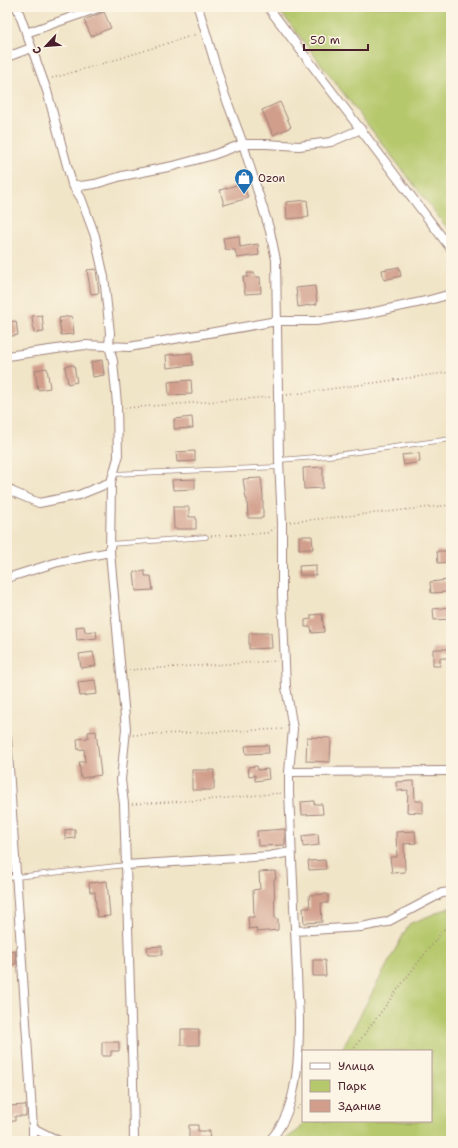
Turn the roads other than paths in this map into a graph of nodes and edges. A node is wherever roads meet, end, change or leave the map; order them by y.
1 (17, 7) edge
2 (101, 7) edge
3 (198, 7) edge
4 (268, 7) edge
5 (26, 33) junction
6 (31, 48) junction
7 (7, 57) edge
8 (361, 129) junction
9 (243, 144) junction
10 (72, 184) junction
11 (451, 249) edge
12 (451, 294) edge
13 (277, 321) junction
14 (109, 346) junction
15 (7, 356) edge
16 (451, 439) edge
17 (279, 464) junction
18 (112, 478) junction
19 (7, 487) edge
20 (206, 537) road end
21 (110, 548) junction
22 (7, 578) edge
23 (7, 738) edge
24 (451, 771) edge
25 (288, 772) junction
26 (291, 852) junction
27 (126, 865) junction
28 (16, 877) junction
29 (7, 878) edge
30 (451, 892) edge
31 (295, 931) junction
32 (33, 1128) junction
33 (33, 1141) edge
34 (59, 1141) edge
35 (134, 1141) edge
36 (269, 1141) edge

1 - 5 street
2 - 5 street
3 - 9 street
4 - 8 street
5 - 6 street
6 - 7 street
6 - 10 street
8 - 9 street
8 - 11 street
9 - 10 street
9 - 13 street
10 - 14 street
12 - 13 street
13 - 14 street
13 - 17 street
14 - 15 street
14 - 18 street
16 - 17 lane
17 - 18 lane
17 - 25 street
18 - 19 street
18 - 21 street
20 - 21 lane
21 - 22 street
21 - 27 street
23 - 28 street
24 - 25 street
25 - 26 street
26 - 27 street
26 - 31 street
27 - 28 lane
27 - 35 street
28 - 29 lane
28 - 32 street
30 - 31 street
31 - 36 street
32 - 33 street
32 - 34 street

